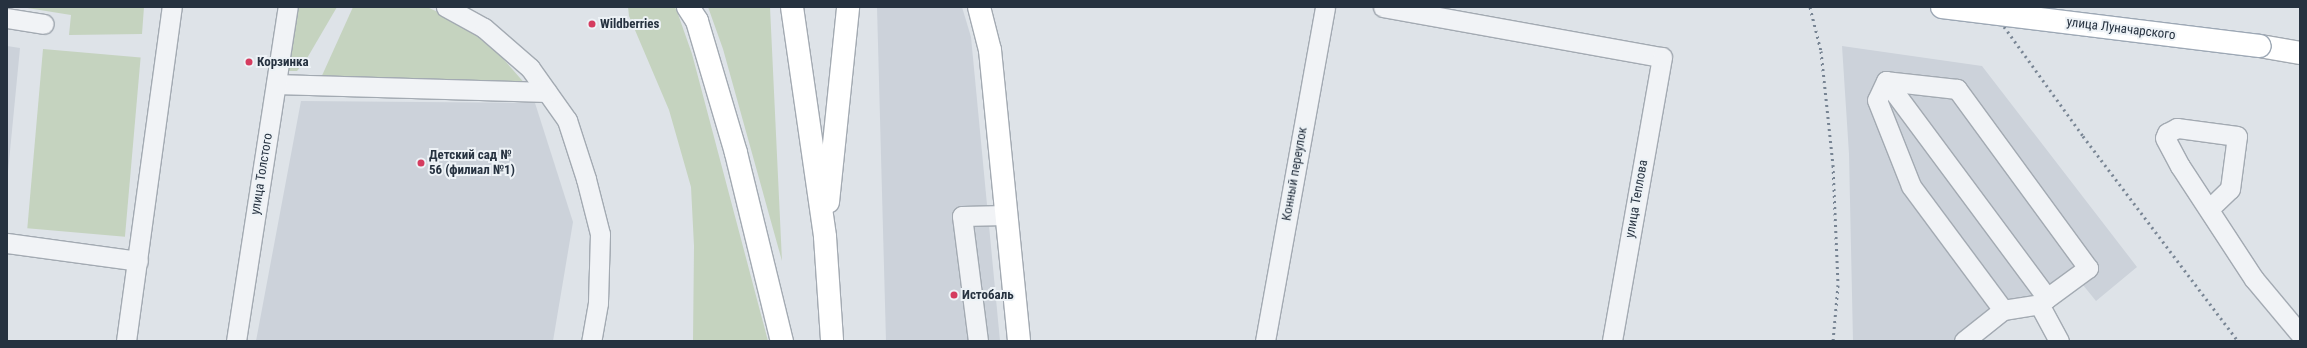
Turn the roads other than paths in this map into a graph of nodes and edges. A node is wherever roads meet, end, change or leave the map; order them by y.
1 (172, 7) edge
2 (288, 7) edge
3 (446, 7) edge
4 (688, 7) edge
5 (792, 7) edge
6 (848, 7) edge
7 (1325, 7) edge
8 (1383, 7) edge
9 (1942, 7) edge
10 (985, 13) edge
11 (7, 18) edge
12 (44, 24) dead end
13 (2300, 53) edge
14 (1886, 81) junction
15 (276, 84) junction
16 (547, 92) junction
17 (2209, 209) junction
18 (1006, 215) junction
19 (825, 237) junction
20 (7, 243) edge
21 (138, 261) junction
22 (2043, 301) junction
23 (2003, 310) junction
24 (2300, 334) edge
25 (1971, 339) edge
26 (126, 341) edge
27 (236, 341) edge
28 (591, 341) edge
29 (782, 341) edge
30 (832, 341) edge
31 (978, 341) edge
32 (1014, 341) edge
33 (1265, 341) edge
34 (1612, 341) edge
35 (2058, 341) edge

1 - 21 street
2 - 15 street, улица Толстого
3 - 16 street
4 - 29 main road
5 - 19 main road
6 - 19 main road
7 - 33 street, Конный переулок
8 - 34 street, улица Теплова
9 - 13 main road, улица Луначарского, bridge
10 - 18 main road
11 - 12 street
14 - 22 street
14 - 22 street
14 - 23 street
15 - 16 street
15 - 27 street, улица Толстого
16 - 28 street
17 - 17 street
17 - 24 street
18 - 31 street
18 - 32 main road
19 - 30 main road
20 - 21 street
21 - 26 street
22 - 23 street
22 - 35 street
23 - 25 street

